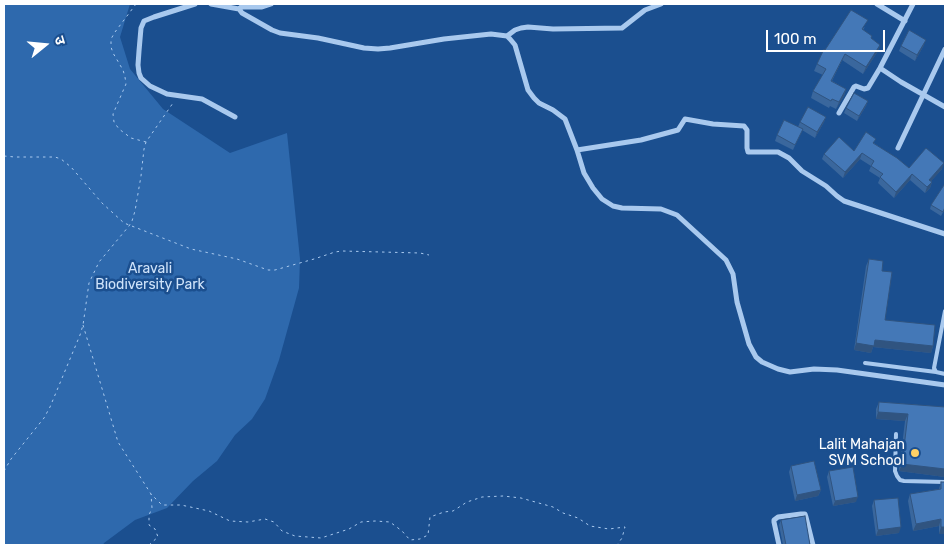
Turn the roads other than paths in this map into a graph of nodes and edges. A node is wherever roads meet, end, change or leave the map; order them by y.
1 (195, 4) edge
2 (211, 4) edge
3 (271, 4) edge
4 (661, 4) edge
5 (877, 4) edge
6 (913, 4) edge
7 (238, 9) junction
8 (905, 21) junction
9 (507, 36) junction
10 (945, 49) edge
11 (880, 68) junction
12 (923, 95) junction
13 (945, 107) edge
14 (839, 113) dead end
15 (235, 117) dead end
16 (898, 148) dead end
17 (577, 150) junction
18 (945, 234) edge
19 (945, 311) edge
20 (865, 363) dead end
21 (936, 372) junction
22 (945, 374) edge
23 (945, 385) edge
24 (896, 434) dead end
25 (945, 482) edge
26 (779, 545) edge
27 (813, 545) edge

1 - 15 street
2 - 7 street
3 - 7 street
4 - 9 street
5 - 8 street
6 - 8 street
7 - 9 street
8 - 11 street
9 - 17 street
10 - 12 street
11 - 12 street
11 - 14 street
12 - 13 street
12 - 16 street
17 - 18 street
17 - 23 street
19 - 21 lane
20 - 21 lane
21 - 22 lane
24 - 25 lane
26 - 27 street

